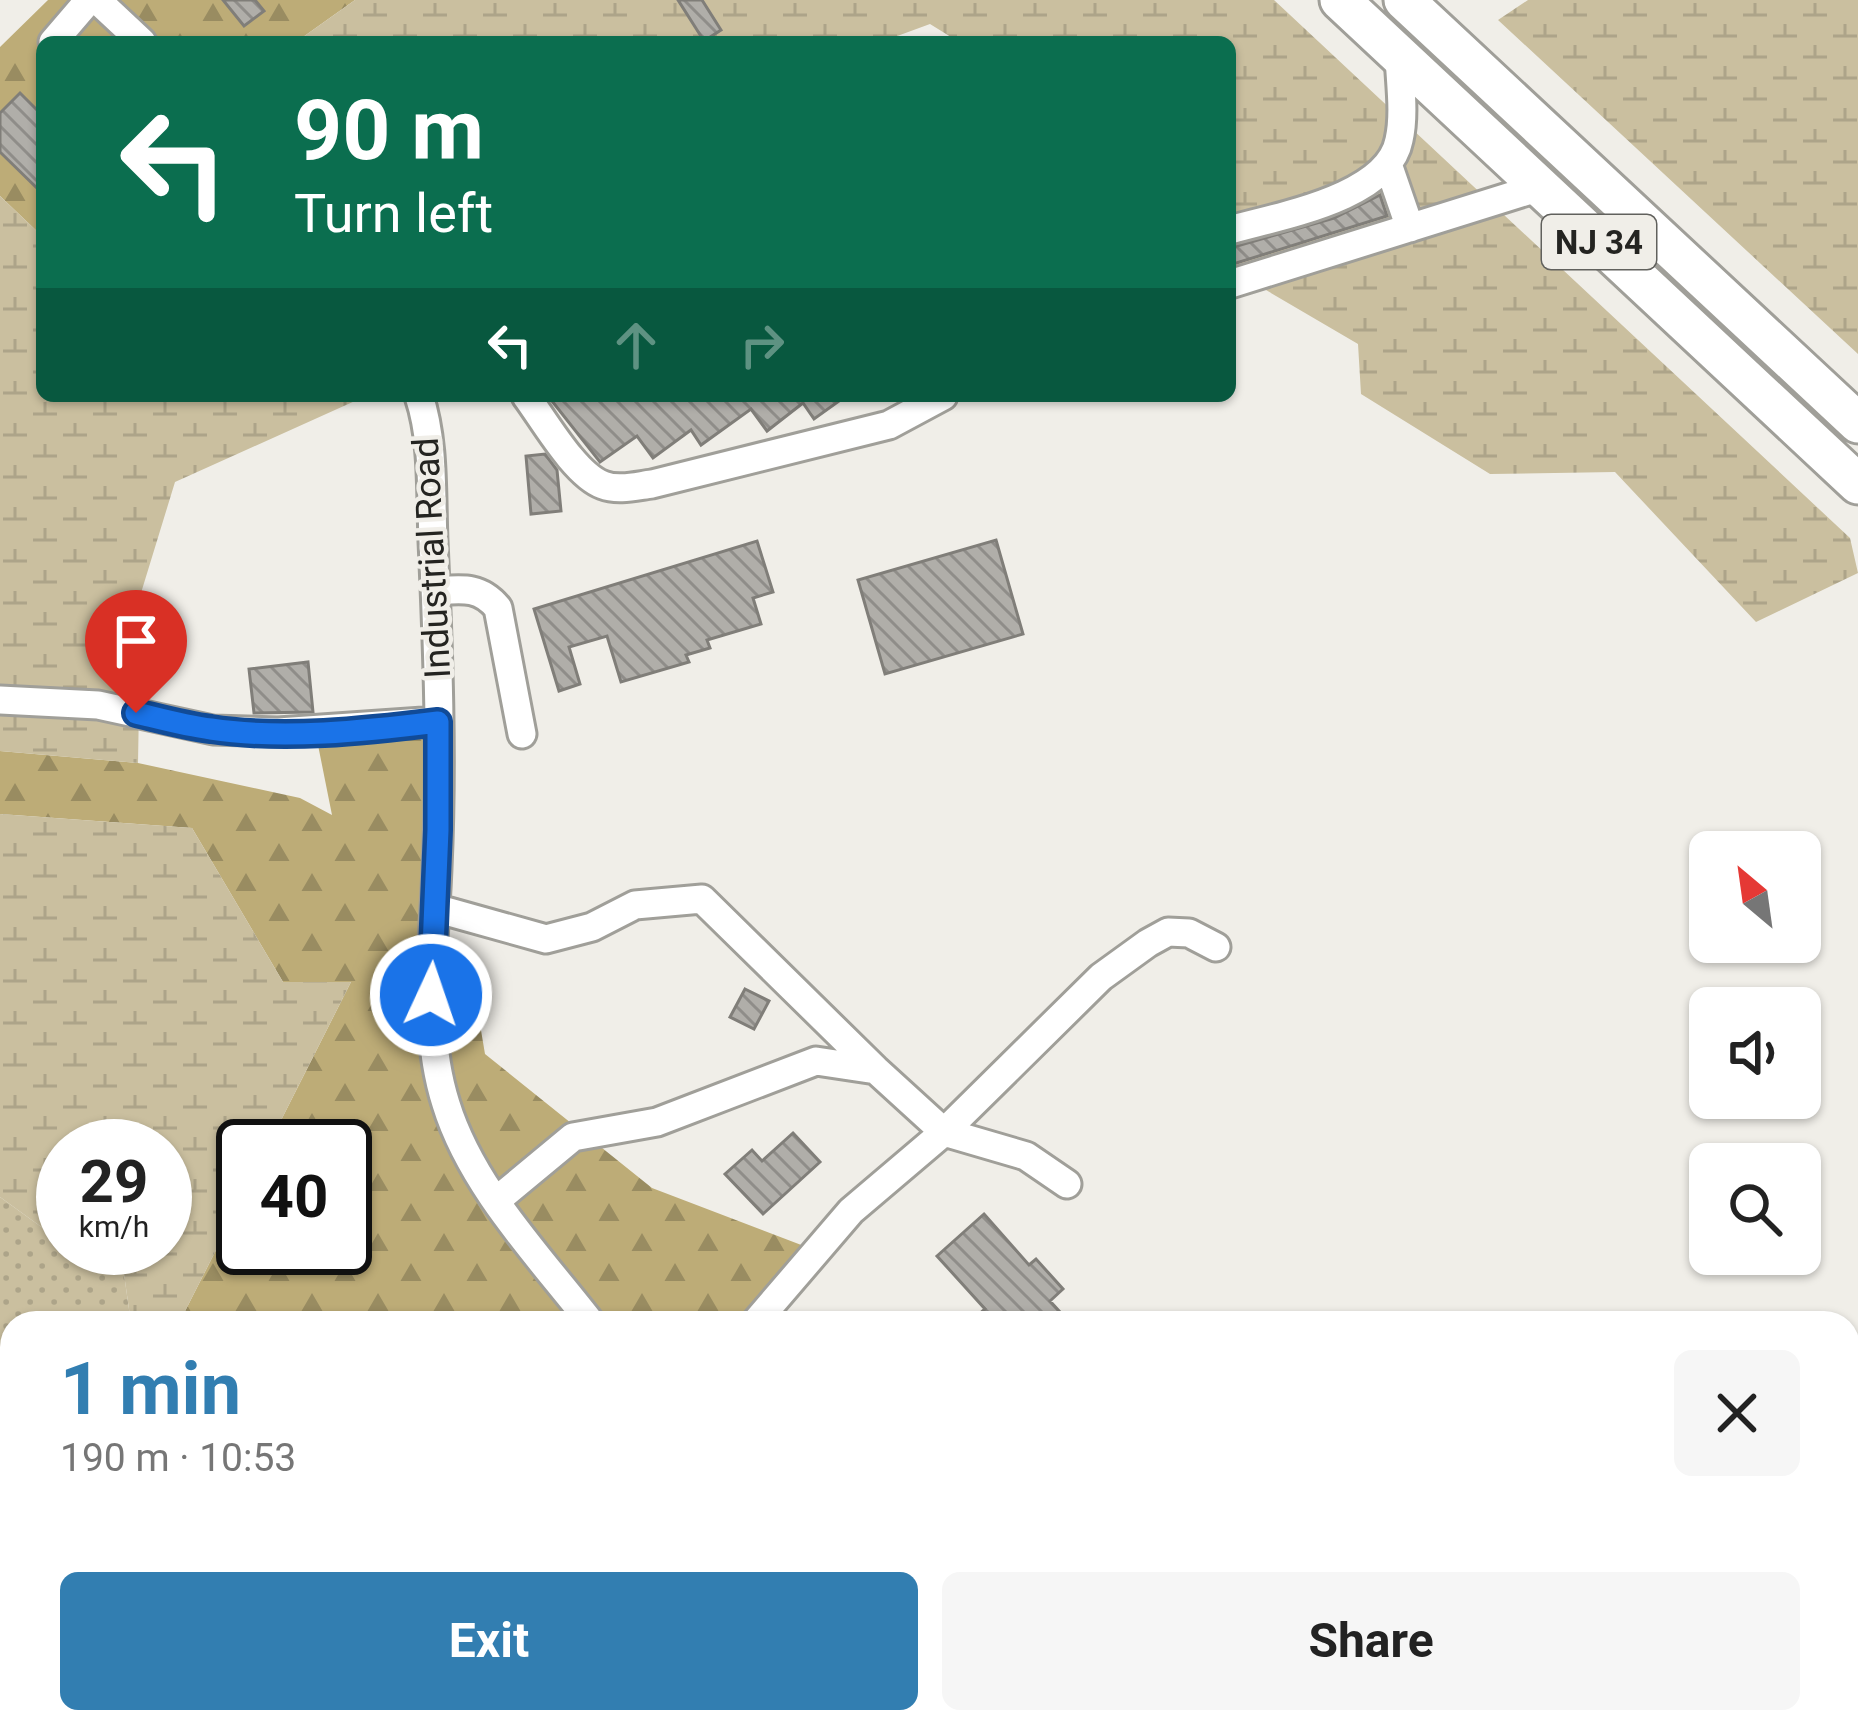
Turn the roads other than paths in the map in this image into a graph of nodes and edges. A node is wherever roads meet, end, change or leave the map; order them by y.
1 (93, 0) edge
2 (1340, 0) edge
3 (1405, 0) edge
4 (59, 36) edge
5 (135, 36) edge
6 (1399, 55) junction
7 (1388, 164) junction
8 (1540, 187) junction
9 (1236, 228) edge
10 (1410, 228) junction
11 (1236, 282) edge
12 (420, 402) edge
13 (531, 402) edge
14 (932, 402) edge
15 (1858, 424) edge
16 (1858, 484) edge
17 (436, 590) junction
18 (0, 700) edge
19 (438, 722) junction
20 (521, 734) dead end
21 (435, 908) junction
22 (1216, 947) dead end
23 (874, 1069) junction
24 (944, 1132) junction
25 (1067, 1184) dead end
26 (497, 1200) junction
27 (582, 1311) edge
28 (765, 1311) edge

1 - 4 street
1 - 5 street
2 - 6 highway, NJ 34
3 - 15 highway, NJ 34
6 - 7 street
6 - 8 highway, NJ 34
7 - 9 street
7 - 10 street
8 - 10 street
8 - 16 highway, NJ 34
10 - 11 street
12 - 17 street, Industrial Road
13 - 14 street
17 - 19 street, Industrial Road
17 - 20 street
18 - 19 street
19 - 21 street, Industrial Road
21 - 23 street
21 - 26 street, Industrial Road
22 - 24 street
23 - 24 street
23 - 26 street
24 - 25 street
24 - 28 street
26 - 27 street, Industrial Road

